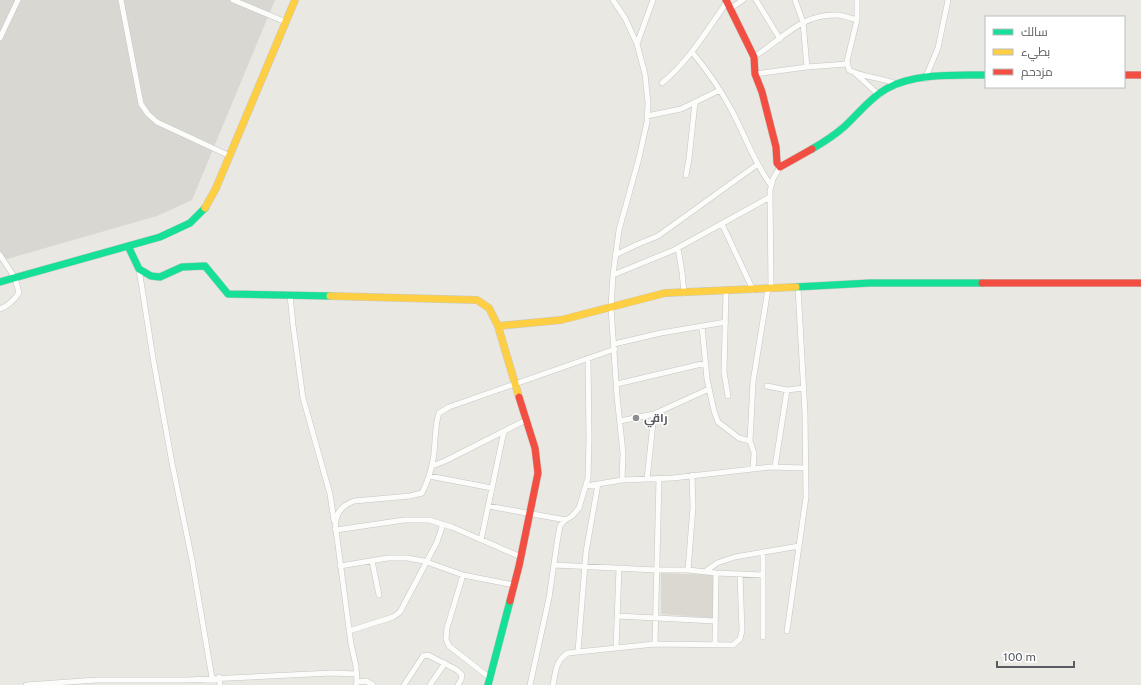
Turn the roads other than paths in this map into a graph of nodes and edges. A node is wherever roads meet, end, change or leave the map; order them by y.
1 (18, 0) edge
2 (121, 0) edge
3 (233, 0) edge
4 (295, 0) edge
5 (613, 0) edge
6 (653, 0) edge
7 (743, 0) edge
8 (756, 0) edge
9 (795, 0) edge
10 (857, 0) edge
11 (948, 0) edge
12 (728, 3) edge
13 (857, 20) junction
14 (286, 22) junction
15 (803, 22) junction
16 (0, 38) edge
17 (780, 39) junction
18 (637, 44) junction
19 (692, 52) junction
20 (754, 57) junction
21 (846, 64) junction
22 (807, 67) junction
23 (755, 74) junction
24 (856, 74) junction
25 (985, 75) edge
26 (1125, 75) edge
27 (1141, 75) edge
28 (925, 79) junction
29 (662, 83) dead end
30 (896, 84) junction
31 (720, 90) junction
32 (878, 95) junction
33 (695, 102) junction
34 (648, 116) junction
35 (230, 156) junction
36 (758, 164) junction
37 (780, 167) junction
38 (686, 175) dead end
39 (771, 185) junction
40 (770, 197) junction
41 (722, 224) junction
42 (128, 246) junction
43 (678, 248) junction
44 (0, 255) edge
45 (615, 255) junction
46 (139, 269) junction
47 (613, 275) junction
48 (15, 278) junction
49 (0, 282) edge
50 (1141, 283) edge
51 (798, 288) junction
52 (770, 289) junction
53 (753, 290) junction
54 (726, 291) junction
55 (684, 293) junction
56 (290, 295) junction
57 (611, 307) junction
58 (0, 309) edge
59 (726, 322) junction
60 (498, 326) junction
61 (702, 326) junction
62 (615, 346) junction
63 (588, 358) junction
64 (706, 363) junction
65 (516, 383) junction
66 (617, 384) junction
67 (767, 386) dead end
68 (804, 388) junction
69 (710, 389) junction
70 (787, 390) junction
71 (728, 396) dead end
72 (654, 414) junction
73 (526, 420) junction
74 (620, 421) junction
75 (504, 431) junction
76 (750, 440) junction
77 (432, 466) junction
78 (775, 467) junction
79 (806, 468) junction
80 (753, 469) junction
81 (692, 475) junction
82 (429, 476) junction
83 (659, 478) junction
84 (647, 479) junction
85 (622, 480) junction
86 (598, 484) junction
87 (586, 486) junction
88 (492, 488) junction
89 (488, 506) junction
90 (530, 514) junction
91 (566, 520) junction
92 (443, 524) junction
93 (336, 530) junction
94 (481, 540) junction
95 (799, 546) junction
96 (763, 552) junction
97 (521, 557) junction
98 (372, 561) junction
99 (427, 562) junction
100 (554, 565) junction
101 (340, 566) junction
102 (585, 567) junction
103 (619, 568) junction
104 (656, 570) junction
105 (688, 570) junction
106 (706, 571) junction
107 (716, 573) junction
108 (740, 574) junction
109 (463, 575) junction
110 (763, 575) junction
111 (514, 585) junction
112 (379, 595) dead end
113 (617, 616) junction
114 (655, 617) junction
115 (715, 621) junction
116 (349, 631) junction
117 (787, 631) dead end
118 (763, 637) dead end
119 (655, 644) junction
120 (715, 644) junction
121 (616, 648) junction
122 (578, 651) junction
123 (445, 663) junction
124 (357, 674) junction
125 (212, 678) junction
126 (219, 678) junction
127 (489, 681) edge
128 (356, 683) edge
129 (26, 685) edge
130 (220, 685) edge
131 (373, 685) edge
132 (404, 685) edge
133 (430, 685) edge
134 (458, 685) edge
135 (530, 685) edge
136 (553, 685) edge

1 - 16 street
2 - 35 street
3 - 14 street
4 - 14 street
5 - 18 street
6 - 18 street
7 - 12 street
8 - 17 street
9 - 15 street
10 - 13 street
11 - 28 street
12 - 19 street
12 - 20 street
13 - 15 street
13 - 21 street
14 - 35 street
15 - 17 street
15 - 22 street
17 - 20 street
18 - 34 street
19 - 29 street
19 - 31 street
20 - 23 street
21 - 22 street
21 - 24 street
22 - 23 street
23 - 37 street
24 - 30 street
24 - 32 street
25 - 28 street
26 - 27 street
28 - 30 street
30 - 32 street
31 - 33 street
31 - 36 street
32 - 37 street
33 - 34 street
33 - 38 street
34 - 45 street
35 - 42 street
36 - 39 street
36 - 45 street
37 - 39 street
39 - 40 street
40 - 41 street
40 - 52 street
41 - 43 street
41 - 53 street
42 - 46 street
42 - 48 street
43 - 47 street
43 - 55 street
44 - 48 street
45 - 47 street
46 - 56 street
46 - 125 street
47 - 57 street
48 - 49 street
48 - 58 street
50 - 51 street
51 - 52 street
51 - 68 street
52 - 53 street
52 - 76 street
53 - 54 street
54 - 55 street
54 - 59 street
55 - 57 street
56 - 60 street
56 - 93 street
57 - 60 street
57 - 62 street
59 - 61 street
59 - 71 street
60 - 65 street
61 - 62 street
61 - 64 street
62 - 63 street
62 - 66 street
63 - 65 street
63 - 87 street
64 - 66 street
64 - 69 street
65 - 73 street
65 - 77 street
66 - 74 street
67 - 70 street
68 - 70 street
68 - 79 street
69 - 72 street
69 - 76 street
70 - 78 street
72 - 74 street
72 - 84 street
73 - 75 street
73 - 90 street
74 - 85 street
75 - 77 street
75 - 88 street
76 - 80 street
77 - 82 street
78 - 79 street
78 - 80 street
79 - 95 street
80 - 81 street
81 - 83 street
81 - 105 street
82 - 88 street
82 - 93 street
83 - 84 street
83 - 104 street
84 - 85 street
85 - 86 street
86 - 87 street
86 - 102 street
87 - 91 street
88 - 89 street
89 - 90 street
89 - 94 street
90 - 91 street
90 - 97 street
91 - 100 street
92 - 93 street
92 - 94 street
92 - 99 street
93 - 101 street
94 - 97 street
95 - 96 street
95 - 117 street
96 - 106 street
96 - 110 street
97 - 111 street
98 - 99 street
98 - 101 street
98 - 112 street
99 - 109 street
99 - 116 street
100 - 102 street
100 - 135 street
101 - 116 street
102 - 103 street
102 - 122 street
103 - 104 street
103 - 113 street
104 - 105 street
104 - 114 street
105 - 106 street
106 - 107 street
107 - 108 street
107 - 115 street
108 - 110 street
108 - 120 street
109 - 111 street
109 - 127 street
110 - 118 street
111 - 127 street
113 - 114 street
113 - 121 street
114 - 115 street
114 - 119 street
115 - 120 street
116 - 124 street
119 - 120 street
119 - 121 street
121 - 122 street
122 - 136 street
123 - 132 street
123 - 133 street
123 - 134 street
124 - 126 street
124 - 128 street
125 - 126 street
125 - 129 street
126 - 130 street
128 - 131 street

